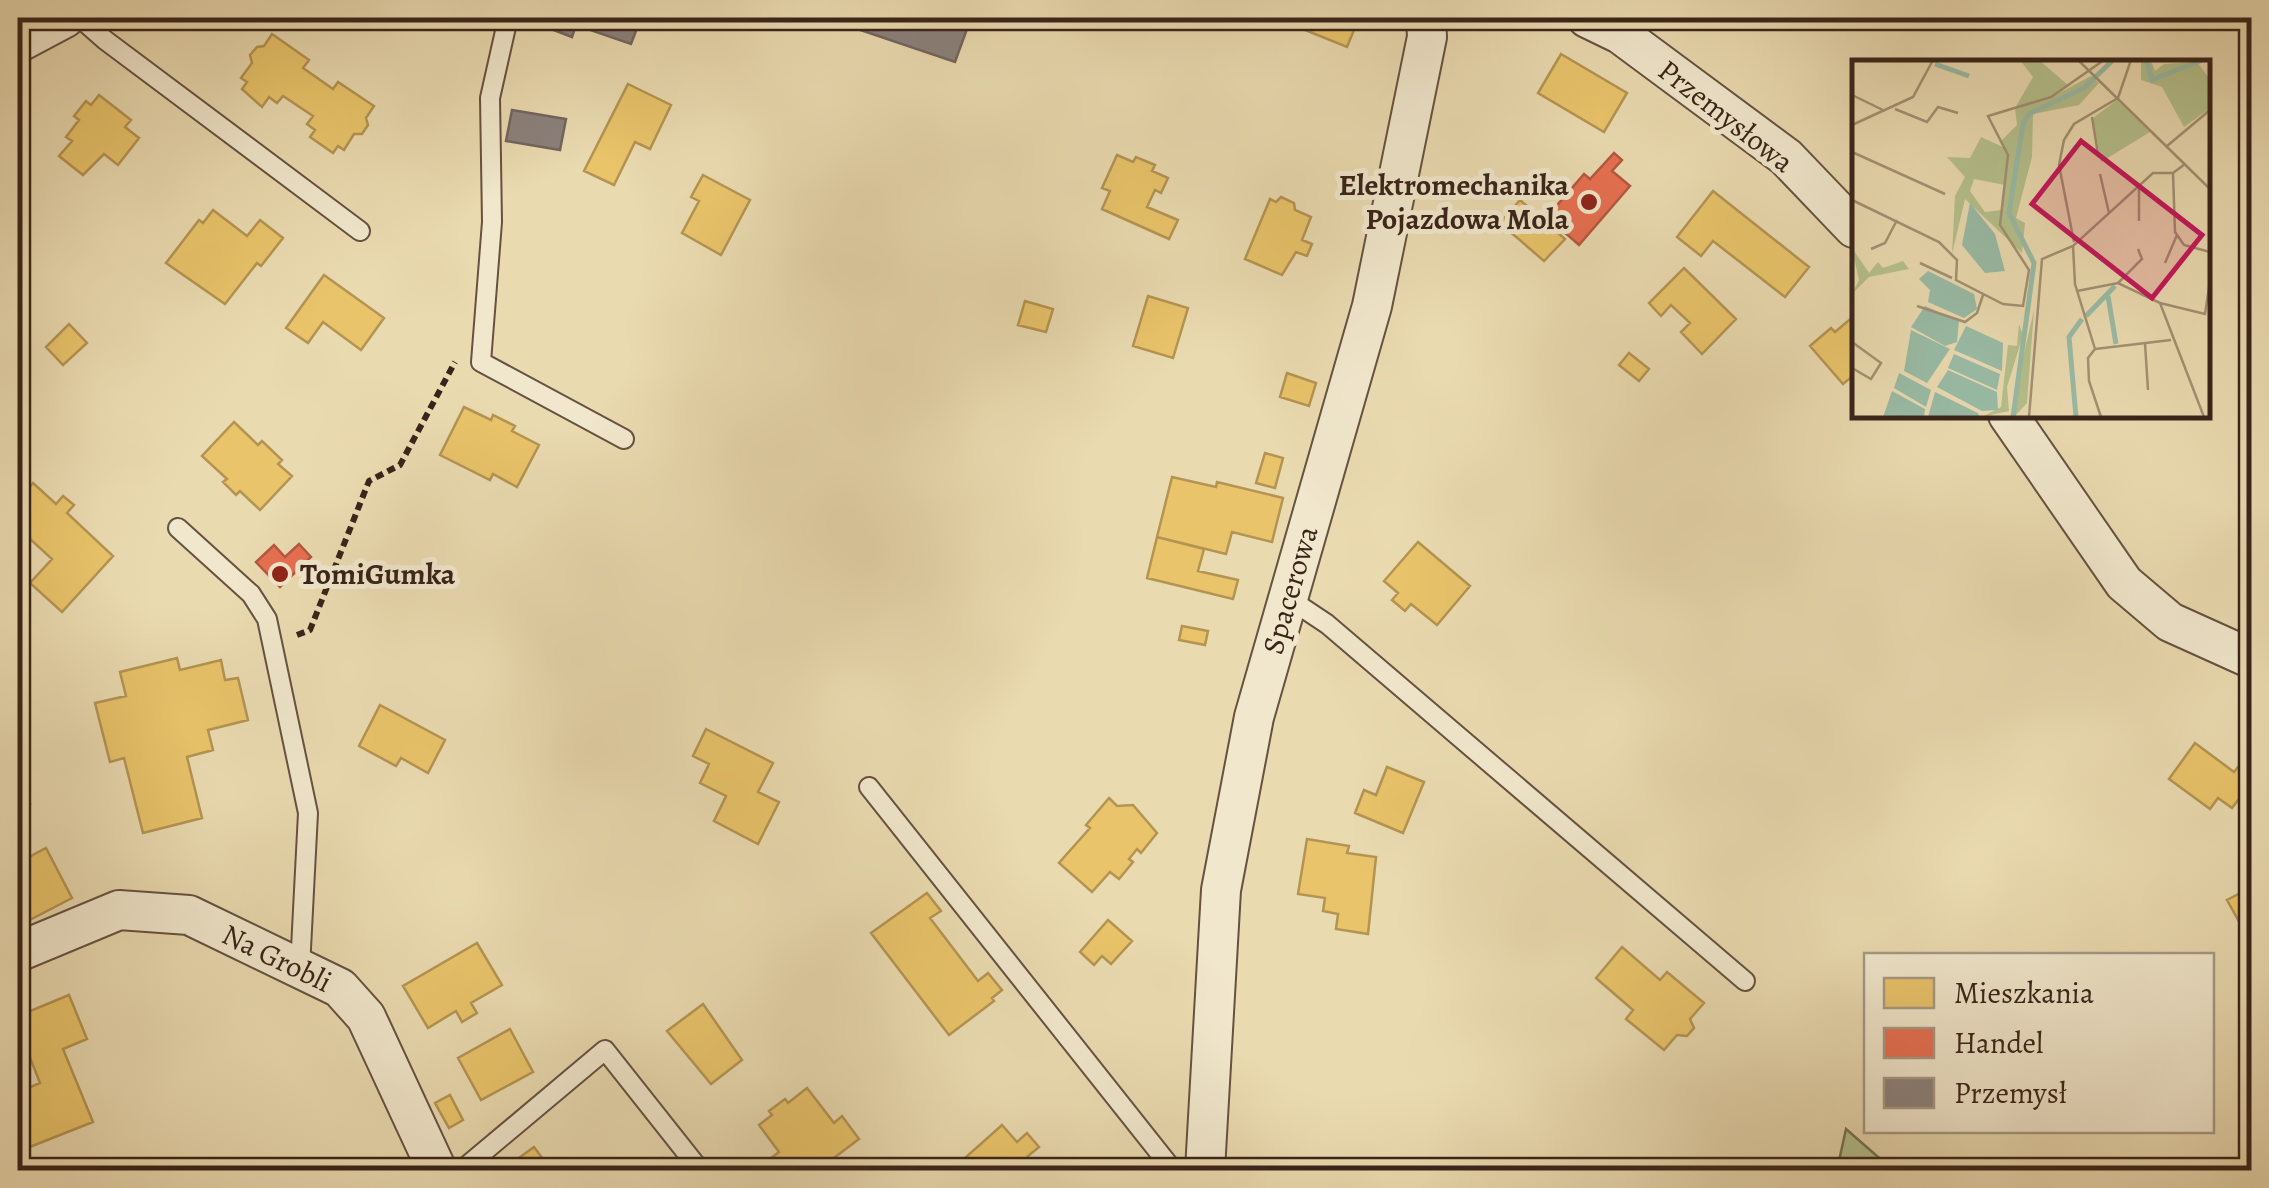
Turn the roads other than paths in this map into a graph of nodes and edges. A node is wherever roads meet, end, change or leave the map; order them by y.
1 (65, 18) edge
2 (80, 18) edge
3 (508, 18) edge
4 (1426, 18) edge
5 (1587, 18) edge
6 (18, 42) edge
7 (1852, 226) edge
8 (360, 232) dead end
9 (2010, 418) edge
10 (624, 439) dead end
11 (178, 528) dead end
12 (1288, 598) junction
13 (2252, 659) edge
14 (870, 787) dead end
15 (18, 952) edge
16 (300, 968) junction
17 (1745, 980) dead end
18 (436, 1170) edge
19 (462, 1170) edge
20 (700, 1170) edge
21 (1173, 1170) edge
22 (1206, 1170) edge

1 - 6 street
2 - 8 lane
3 - 10 lane
4 - 12 street, Spacerowa
5 - 7 street, Przemysłowa
9 - 13 street
11 - 16 lane
12 - 17 lane
12 - 22 street, Spacerowa
14 - 21 lane
15 - 16 street, Na Grobli
16 - 18 street, Na Grobli
19 - 20 lane

